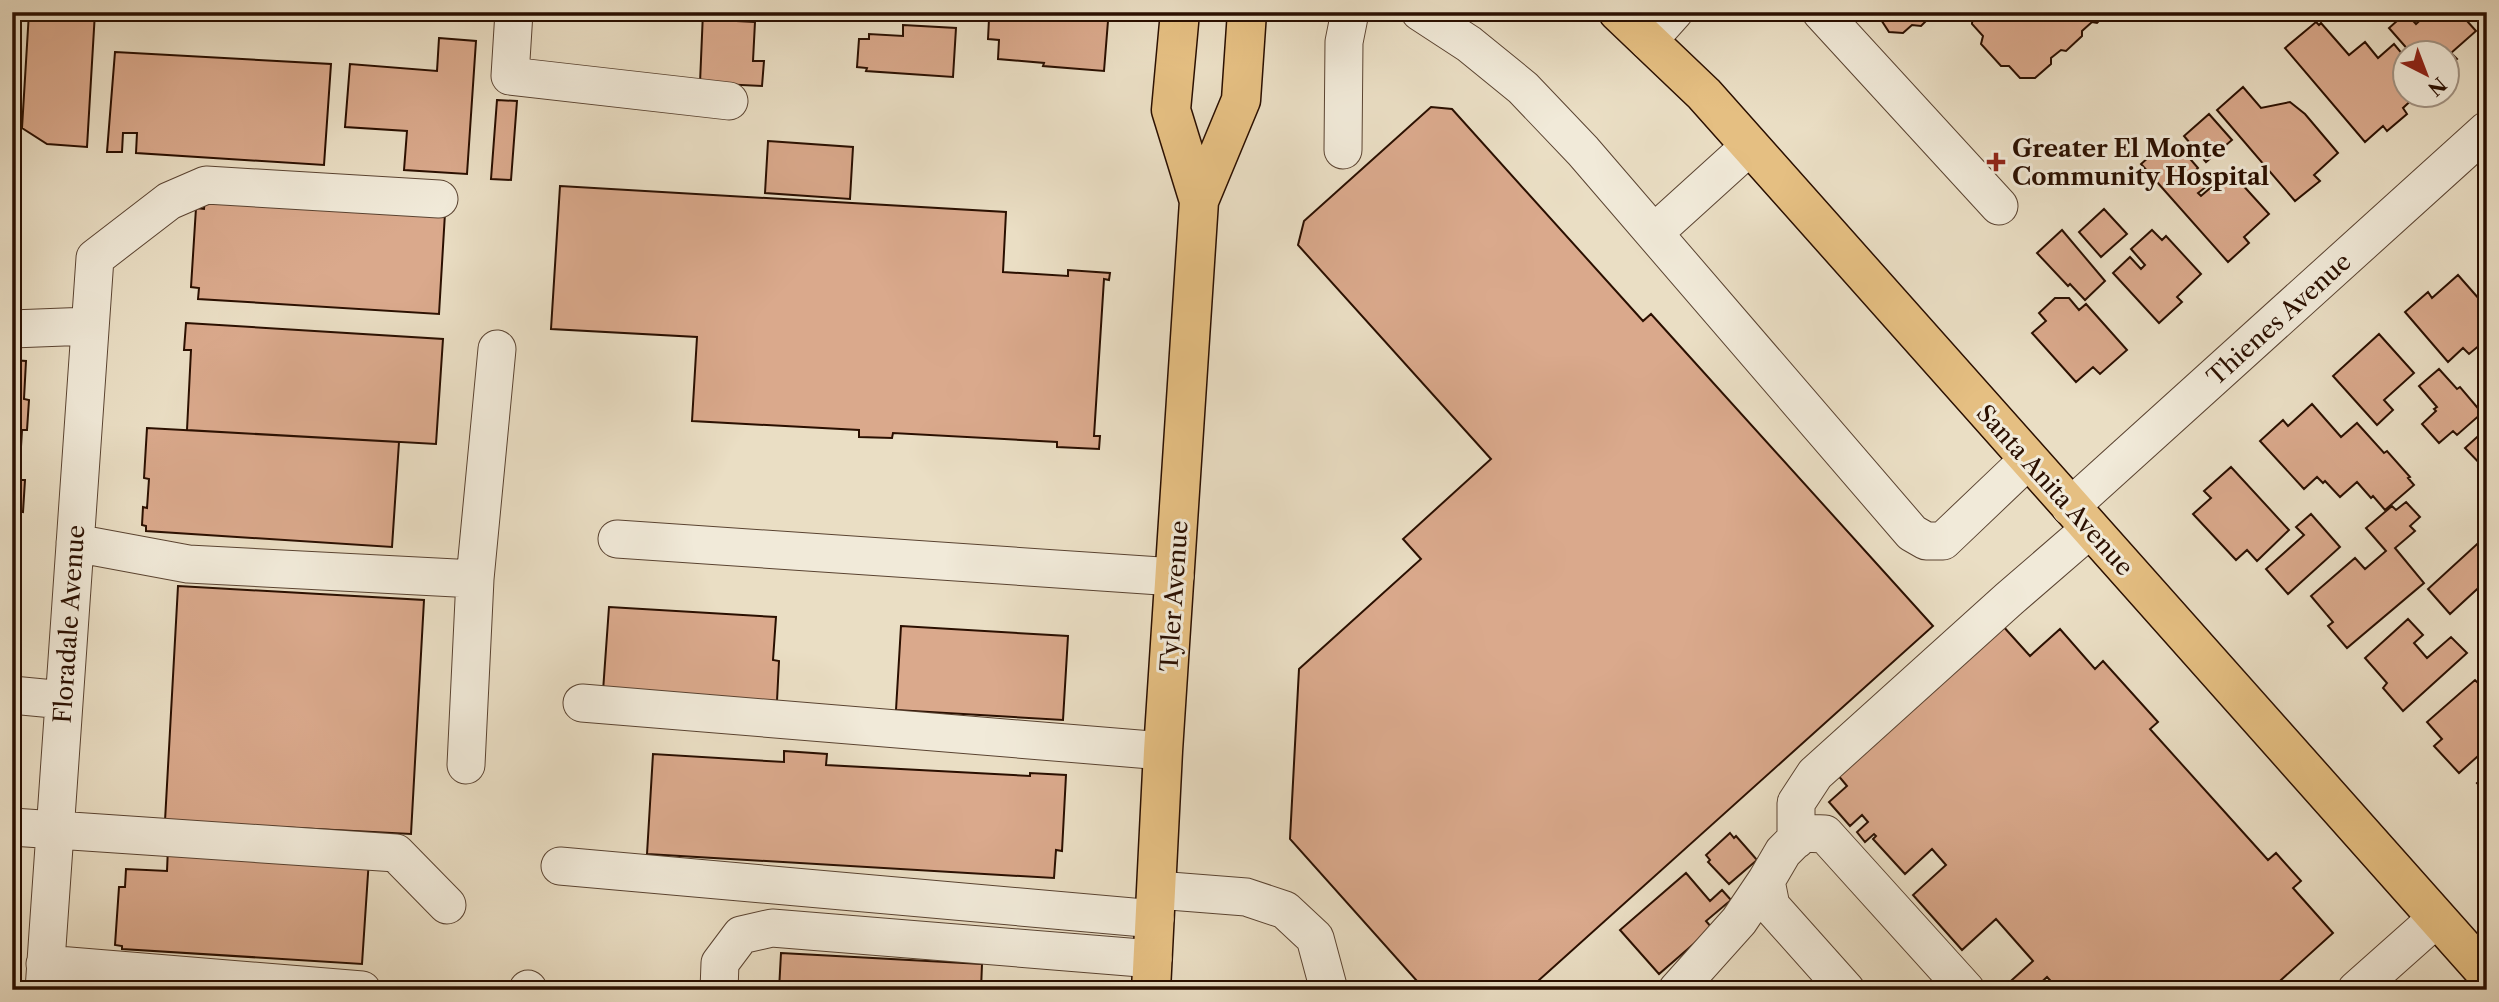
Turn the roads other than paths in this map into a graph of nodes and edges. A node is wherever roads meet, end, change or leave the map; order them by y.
1 (514, 12) edge
2 (1180, 12) edge
3 (1247, 12) edge
4 (1350, 12) edge
5 (1420, 12) edge
6 (1618, 12) edge
7 (1674, 12) edge
8 (1821, 12) edge
9 (1648, 41) junction
10 (730, 101) dead end
11 (2487, 130) edge
12 (1750, 146) junction
13 (1343, 150) dead end
14 (439, 199) dead end
15 (1199, 201) junction
16 (1999, 206) dead end
17 (1654, 233) junction
18 (90, 326) junction
19 (12, 329) edge
20 (497, 349) dead end
21 (2028, 460) junction
22 (2080, 518) junction
23 (617, 539) dead end
24 (75, 543) junction
25 (1175, 577) junction
26 (475, 579) junction
27 (12, 695) edge
28 (64, 700) junction
29 (582, 703) dead end
30 (1163, 751) junction
31 (466, 765) dead end
32 (12, 827) edge
33 (55, 830) junction
34 (1796, 840) junction
35 (560, 866) dead end
36 (1766, 881) junction
37 (447, 905) dead end
38 (1156, 905) junction
39 (2437, 918) junction
40 (2482, 961) edge
41 (1152, 975) edge
42 (44, 977) edge
43 (362, 990) edge
44 (719, 990) edge
45 (1329, 990) edge
46 (1677, 990) edge
47 (1846, 990) edge
48 (1966, 990) edge
49 (2356, 990) edge

1 - 10 street
2 - 15 main road, Tyler Avenue
3 - 15 main road, Tyler Avenue
4 - 13 street
5 - 17 street
6 - 9 main road, Santa Anita Avenue
7 - 9 street
8 - 16 street
9 - 12 main road, Santa Anita Avenue
11 - 22 street, Thienes Avenue
12 - 17 street
12 - 21 main road, Santa Anita Avenue
14 - 18 street, Floradale Avenue
15 - 25 main road, Tyler Avenue
17 - 21 street
18 - 19 street
18 - 24 street, Floradale Avenue
20 - 26 street
21 - 22 main road, Santa Anita Avenue
22 - 34 street, Thienes Avenue
22 - 39 main road, Santa Anita Avenue
23 - 25 street
24 - 26 street
24 - 28 street, Floradale Avenue
25 - 30 main road, Tyler Avenue
26 - 31 street
27 - 28 street
28 - 33 street, Floradale Avenue
29 - 30 street
30 - 38 main road, Tyler Avenue
32 - 33 street
33 - 37 street
33 - 42 street, Floradale Avenue
34 - 36 street
34 - 48 street
35 - 38 street
36 - 46 street
36 - 47 street
38 - 41 main road, Tyler Avenue
38 - 45 street
39 - 40 main road, Santa Anita Avenue
39 - 49 street
41 - 44 street
42 - 43 street

